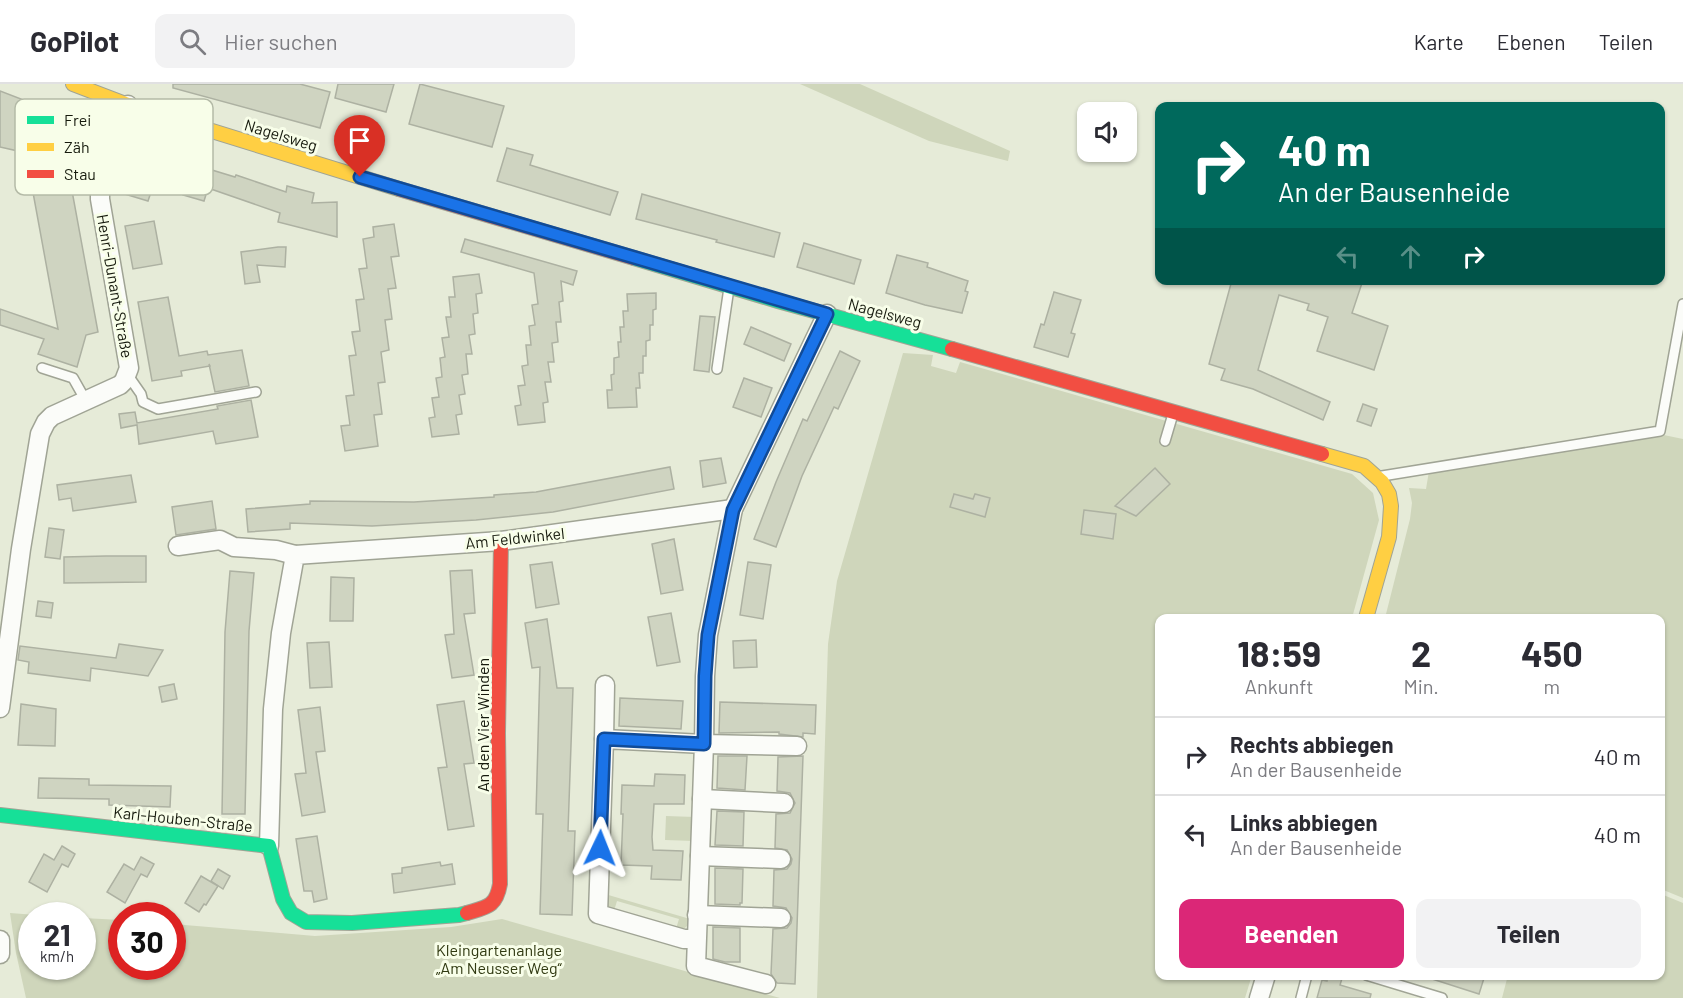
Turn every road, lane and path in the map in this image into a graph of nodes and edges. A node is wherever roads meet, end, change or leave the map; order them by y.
1 (74, 84) edge
2 (113, 99) edge
3 (213, 131) edge
4 (100, 195) edge
5 (730, 286) junction
6 (1683, 304) edge
7 (827, 314) junction
8 (42, 368) dead end
9 (717, 369) dead end
10 (127, 374) junction
11 (256, 392) dead end
12 (86, 401) junction
13 (1174, 411) junction
14 (1165, 441) dead end
15 (1377, 477) junction
16 (733, 510) junction
17 (501, 541) junction
18 (178, 546) dead end
19 (295, 555) junction
20 (1367, 614) edge
21 (605, 685) dead end
22 (0, 708) edge
23 (604, 739) junction
24 (704, 744) junction
25 (796, 746) dead end
26 (702, 800) junction
27 (784, 803) dead end
28 (0, 815) edge
29 (269, 846) junction
30 (700, 856) junction
31 (781, 859) dead end
32 (490, 906) joint
33 (697, 915) junction
34 (781, 918) dead end
35 (697, 939) junction
36 (0, 940) edge
37 (0, 954) edge
38 (1264, 980) edge
39 (1305, 980) edge
40 (1383, 980) edge
41 (766, 984) dead end
42 (1259, 998) edge
43 (1300, 998) edge
44 (1442, 998) edge

1 - 2 street, Nagelsweg
3 - 5 street, Nagelsweg
4 - 10 street, Henri-Dunant-Straße
5 - 7 street, Nagelsweg
5 - 9 lane
6 - 15 lane
7 - 13 street, Nagelsweg
7 - 16 street
8 - 12 lane
10 - 11 lane
10 - 12 street, Henri-Dunant-Straße
12 - 22 street, Henri-Dunant-Straße
13 - 14 lane
13 - 15 street, Nagelsweg
15 - 20 street
16 - 17 street, Am Feldwinkel
16 - 24 street
17 - 19 street, Am Feldwinkel
17 - 32 street, An den Vier Winden
18 - 19 street, Am Feldwinkel
19 - 29 street
21 - 23 street
23 - 24 street
23 - 35 street
24 - 25 street
24 - 26 street
26 - 27 street
26 - 30 street
28 - 29 street, Karl-Houben-Straße
29 - 32 street, Karl-Houben-Straße
30 - 31 street
30 - 33 street
33 - 34 street
33 - 35 street
35 - 41 street
36 - 37 street
38 - 42 street
39 - 43 lane
40 - 44 lane

